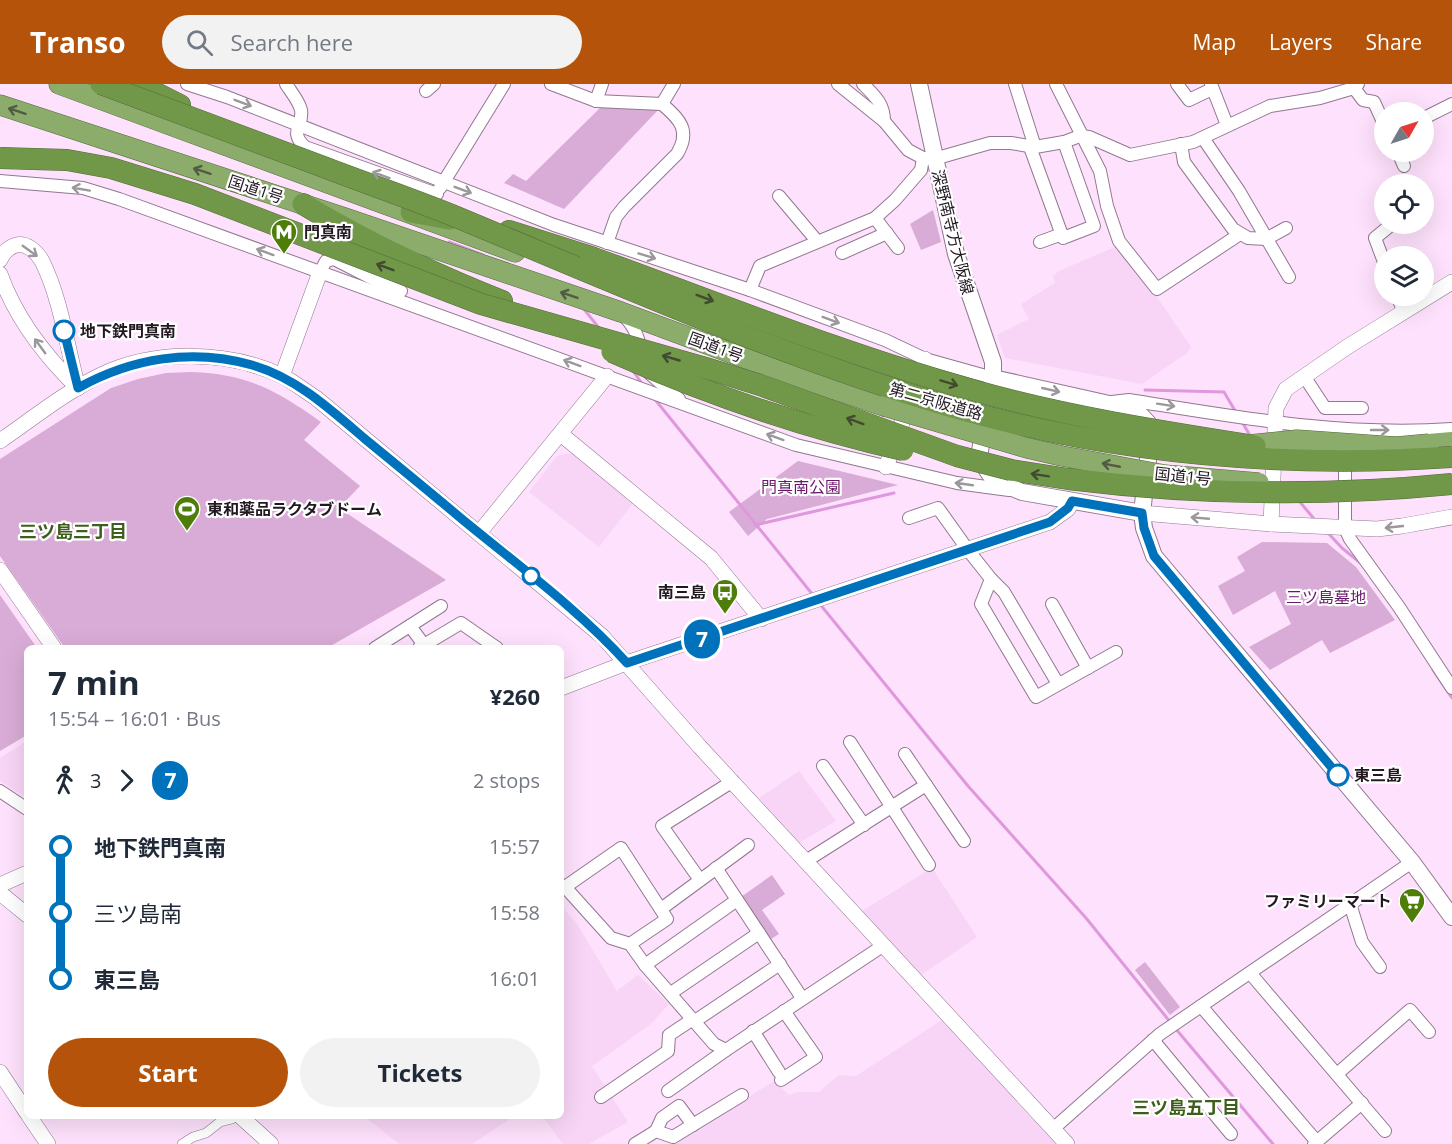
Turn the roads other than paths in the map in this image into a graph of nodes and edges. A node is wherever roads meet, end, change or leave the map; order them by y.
1 (59, 84) edge
2 (101, 84) edge
3 (138, 84) edge
4 (187, 84) edge
5 (286, 84) edge
6 (504, 84) edge
7 (551, 84) edge
8 (602, 84) edge
9 (674, 84) edge
10 (838, 84) edge
11 (863, 84) edge
12 (919, 84) edge
13 (1015, 84) edge
14 (1056, 84) edge
15 (1177, 84) edge
16 (565, 86) edge
17 (1356, 86) edge
18 (1211, 87) edge
19 (596, 102) junction
20 (1374, 102) edge
21 (662, 104) junction
22 (1452, 104) edge
23 (0, 105) edge
24 (1434, 113) edge
25 (884, 121) junction
26 (297, 124) junction
27 (1227, 125) junction
28 (1080, 136) junction
29 (1203, 138) junction
30 (1064, 142) junction
31 (1182, 144) junction
32 (1032, 147) junction
33 (0, 151) edge
34 (0, 158) edge
35 (929, 158) junction
36 (67, 160) junction
37 (1402, 162) edge
38 (318, 165) junction
39 (1404, 166) dead end
40 (0, 181) edge
41 (443, 182) junction
42 (779, 196) dead end
43 (303, 204) junction
44 (411, 212) junction
45 (875, 218) junction
46 (1286, 228) dead end
47 (887, 233) junction
48 (1062, 234) junction
49 (1240, 234) junction
50 (1382, 234) edge
51 (1266, 239) junction
52 (817, 241) junction
53 (1040, 242) dead end
54 (1378, 246) edge
55 (898, 248) dead end
56 (599, 250) junction
57 (842, 253) dead end
58 (0, 261) edge
59 (320, 272) junction
60 (0, 274) edge
61 (1289, 277) dead end
62 (1452, 282) edge
63 (750, 290) junction
64 (401, 292) junction
65 (1401, 306) edge
66 (621, 312) junction
67 (1404, 312) junction
68 (925, 359) junction
69 (282, 376) junction
70 (607, 376) junction
71 (1304, 376) junction
72 (993, 378) junction
73 (78, 388) junction
74 (887, 399) junction
75 (1108, 403) junction
76 (687, 405) junction
77 (1362, 408) dead end
78 (1276, 423) junction
79 (1452, 429) edge
80 (562, 435) junction
81 (1345, 437) junction
82 (0, 441) edge
83 (1452, 442) edge
84 (1274, 452) junction
85 (1452, 457) edge
86 (886, 467) junction
87 (1011, 470) junction
88 (1273, 482) junction
89 (1448, 490) edge
90 (1345, 491) junction
91 (1022, 492) junction
92 (1072, 501) junction
93 (1142, 513) junction
94 (1452, 517) edge
95 (909, 518) dead end
96 (1271, 524) junction
97 (1345, 528) junction
98 (479, 533) junction
99 (968, 550) junction
100 (0, 570) edge
101 (991, 579) junction
102 (1052, 604) dead end
103 (441, 606) dead end
104 (761, 619) junction
105 (410, 626) junction
106 (52, 645) edge
107 (380, 645) edge
108 (420, 645) edge
109 (423, 645) edge
110 (489, 645) edge
111 (1116, 652) dead end
112 (627, 663) junction
113 (1088, 668) junction
114 (1058, 684) junction
115 (564, 687) edge
116 (1452, 688) edge
117 (850, 742) dead end
118 (905, 754) dead end
119 (823, 766) dead end
120 (733, 782) junction
121 (926, 784) junction
122 (0, 791) edge
123 (24, 807) edge
124 (892, 807) junction
125 (864, 825) junction
126 (964, 841) dead end
127 (748, 845) dead end
128 (806, 861) junction
129 (1412, 862) junction
130 (929, 865) dead end
131 (716, 868) junction
132 (24, 874) edge
133 (700, 880) junction
134 (0, 885) edge
135 (0, 893) edge
136 (737, 900) junction
137 (1350, 904) junction
138 (661, 909) junction
139 (24, 913) edge
140 (1452, 917) edge
141 (759, 933) junction
142 (630, 944) junction
143 (884, 945) junction
144 (780, 964) junction
145 (645, 965) junction
146 (1380, 967) dead end
147 (1250, 973) junction
148 (671, 993) junction
149 (802, 998) junction
150 (1201, 1006) junction
151 (784, 1011) junction
152 (694, 1020) junction
153 (753, 1031) junction
154 (1429, 1032) dead end
155 (1153, 1040) junction
156 (726, 1050) junction
157 (0, 1072) edge
158 (1337, 1074) junction
159 (668, 1091) dead end
160 (742, 1095) dead end
161 (601, 1097) dead end
162 (1362, 1103) junction
163 (24, 1108) edge
164 (31, 1119) edge
165 (230, 1119) edge
166 (239, 1119) edge
167 (693, 1125) junction
168 (1053, 1129) junction
169 (656, 1131) junction
170 (1385, 1131) dead end
171 (1231, 1134) dead end
172 (1315, 1143) edge
173 (48, 1144) edge
174 (182, 1144) edge
175 (271, 1144) edge
176 (635, 1144) edge
177 (1067, 1144) edge

1 - 44 highway, 国道1号
2 - 38 highway, bridge
3 - 38 highway, bridge
4 -> 26 street
5 - 26 street
6 - 41 street
7 - 16 street
8 - 19 street
9 - 21 street
10 - 25 street
11 - 25 street
12 - 35 main road, 深野南寺方大阪線
13 - 32 street
14 - 28 street
15 - 18 street
16 - 19 street
17 - 20 street
17 - 27 street
18 - 27 street
19 - 21 street
21 - 56 street
22 - 24 street
43 -> 23 highway, 国道1号
25 - 35 street
26 - 41 street
41 -> 26 street
27 - 29 street
28 - 30 street
28 - 31 street
28 - 49 street
29 - 31 street
29 - 51 street
30 - 32 street
30 - 48 street
31 - 49 street
32 - 35 street
32 - 48 street
33 - 36 highway, bridge
34 - 36 highway, bridge
35 - 45 street
35 - 72 main road, 深野南寺方大阪線
87 -> 36 highway, bridge
37 - 39 street
38 - 85 highway, 第二京阪道路, bridge
59 -> 40 street
41 -> 56 street
42 - 52 street
66 -> 43 highway, 国道1号
43 - 87 highway, bridge
44 - 56 highway
44 - 74 highway, 国道1号
45 - 47 street
45 - 52 street
46 - 51 street
47 - 55 street
47 - 57 street
48 - 53 street
49 - 51 street
50 - 54 street
51 - 61 street
52 - 63 street
56 -> 63 street
56 -> 85 highway, bridge
58 -> 73 street
59 - 64 street
59 - 64 street
59 - 69 street
73 -> 60 street
62 - 67 street
63 -> 68 street
70 -> 64 street
65 - 67 street
66 - 74 highway, 国道1号
66 - 76 street
67 - 71 street
68 - 72 street
68 - 86 street
69 - 73 street
69 - 98 street
70 - 76 street
70 - 80 street
71 - 77 street
71 - 78 street
72 -> 75 main road
72 - 91 main road, 深野南寺方大阪線
73 - 82 street
74 - 84 highway, 国道1号, bridge
88 -> 74 highway, 国道1号, bridge
75 -> 78 street
75 - 93 main road
86 -> 76 street
78 - 81 street
78 - 84 street
81 -> 79 street
80 - 98 street
80 - 104 street
81 - 83 highway, 国道1号, bridge
81 - 84 highway, 国道1号, bridge
81 - 90 street
84 - 88 street
91 -> 86 street
89 -> 87 highway, bridge
88 - 90 highway, 国道1号, bridge
88 - 96 street
89 - 90 highway, 国道1号, bridge
90 - 97 street
91 - 92 main road, 深野南寺方大阪線
92 - 93 main road, 深野南寺方大阪線
92 - 99 street
96 -> 93 street
93 - 129 main road
94 -> 97 street
95 - 99 street
96 - 97 street
97 - 116 street
98 - 112 street
99 - 101 street
99 - 104 street
100 - 106 street
101 - 114 street
101 - 114 street
102 - 113 street
103 - 105 street
104 - 112 street
105 - 107 street
105 - 108 street
109 - 110 street
111 - 113 street
112 - 115 street
112 - 120 street
113 - 114 street
117 - 124 street
118 - 121 street
119 - 125 street
120 - 128 street
120 - 133 street
121 - 124 street
121 - 126 street
122 - 123 street
124 - 125 street
124 - 130 street
125 - 128 street
127 - 131 street
128 - 143 street
129 - 137 street
129 - 140 main road
131 - 133 street
131 - 136 street
132 - 134 street
133 - 138 street
135 - 139 street
136 - 141 street
136 - 145 street
137 - 146 street
137 - 147 street
138 - 142 street
138 - 142 street
141 - 144 street
141 - 148 street
142 - 145 street
143 - 149 street
143 - 168 street
144 - 149 street
144 - 152 street
145 - 148 street
147 - 150 street
147 - 158 street
148 - 152 street
149 - 151 street
150 - 155 street
150 - 172 street
151 - 153 street
151 - 153 street
152 - 156 street
152 - 161 street
153 - 156 street
154 - 158 street
155 - 168 street
155 - 171 street
156 - 159 street
157 - 163 street
158 - 162 street
160 - 167 street
162 - 170 street
162 - 172 street
164 - 173 street
165 - 174 street
166 - 175 street
167 - 169 street
167 - 169 street
168 - 177 street
169 - 176 street

